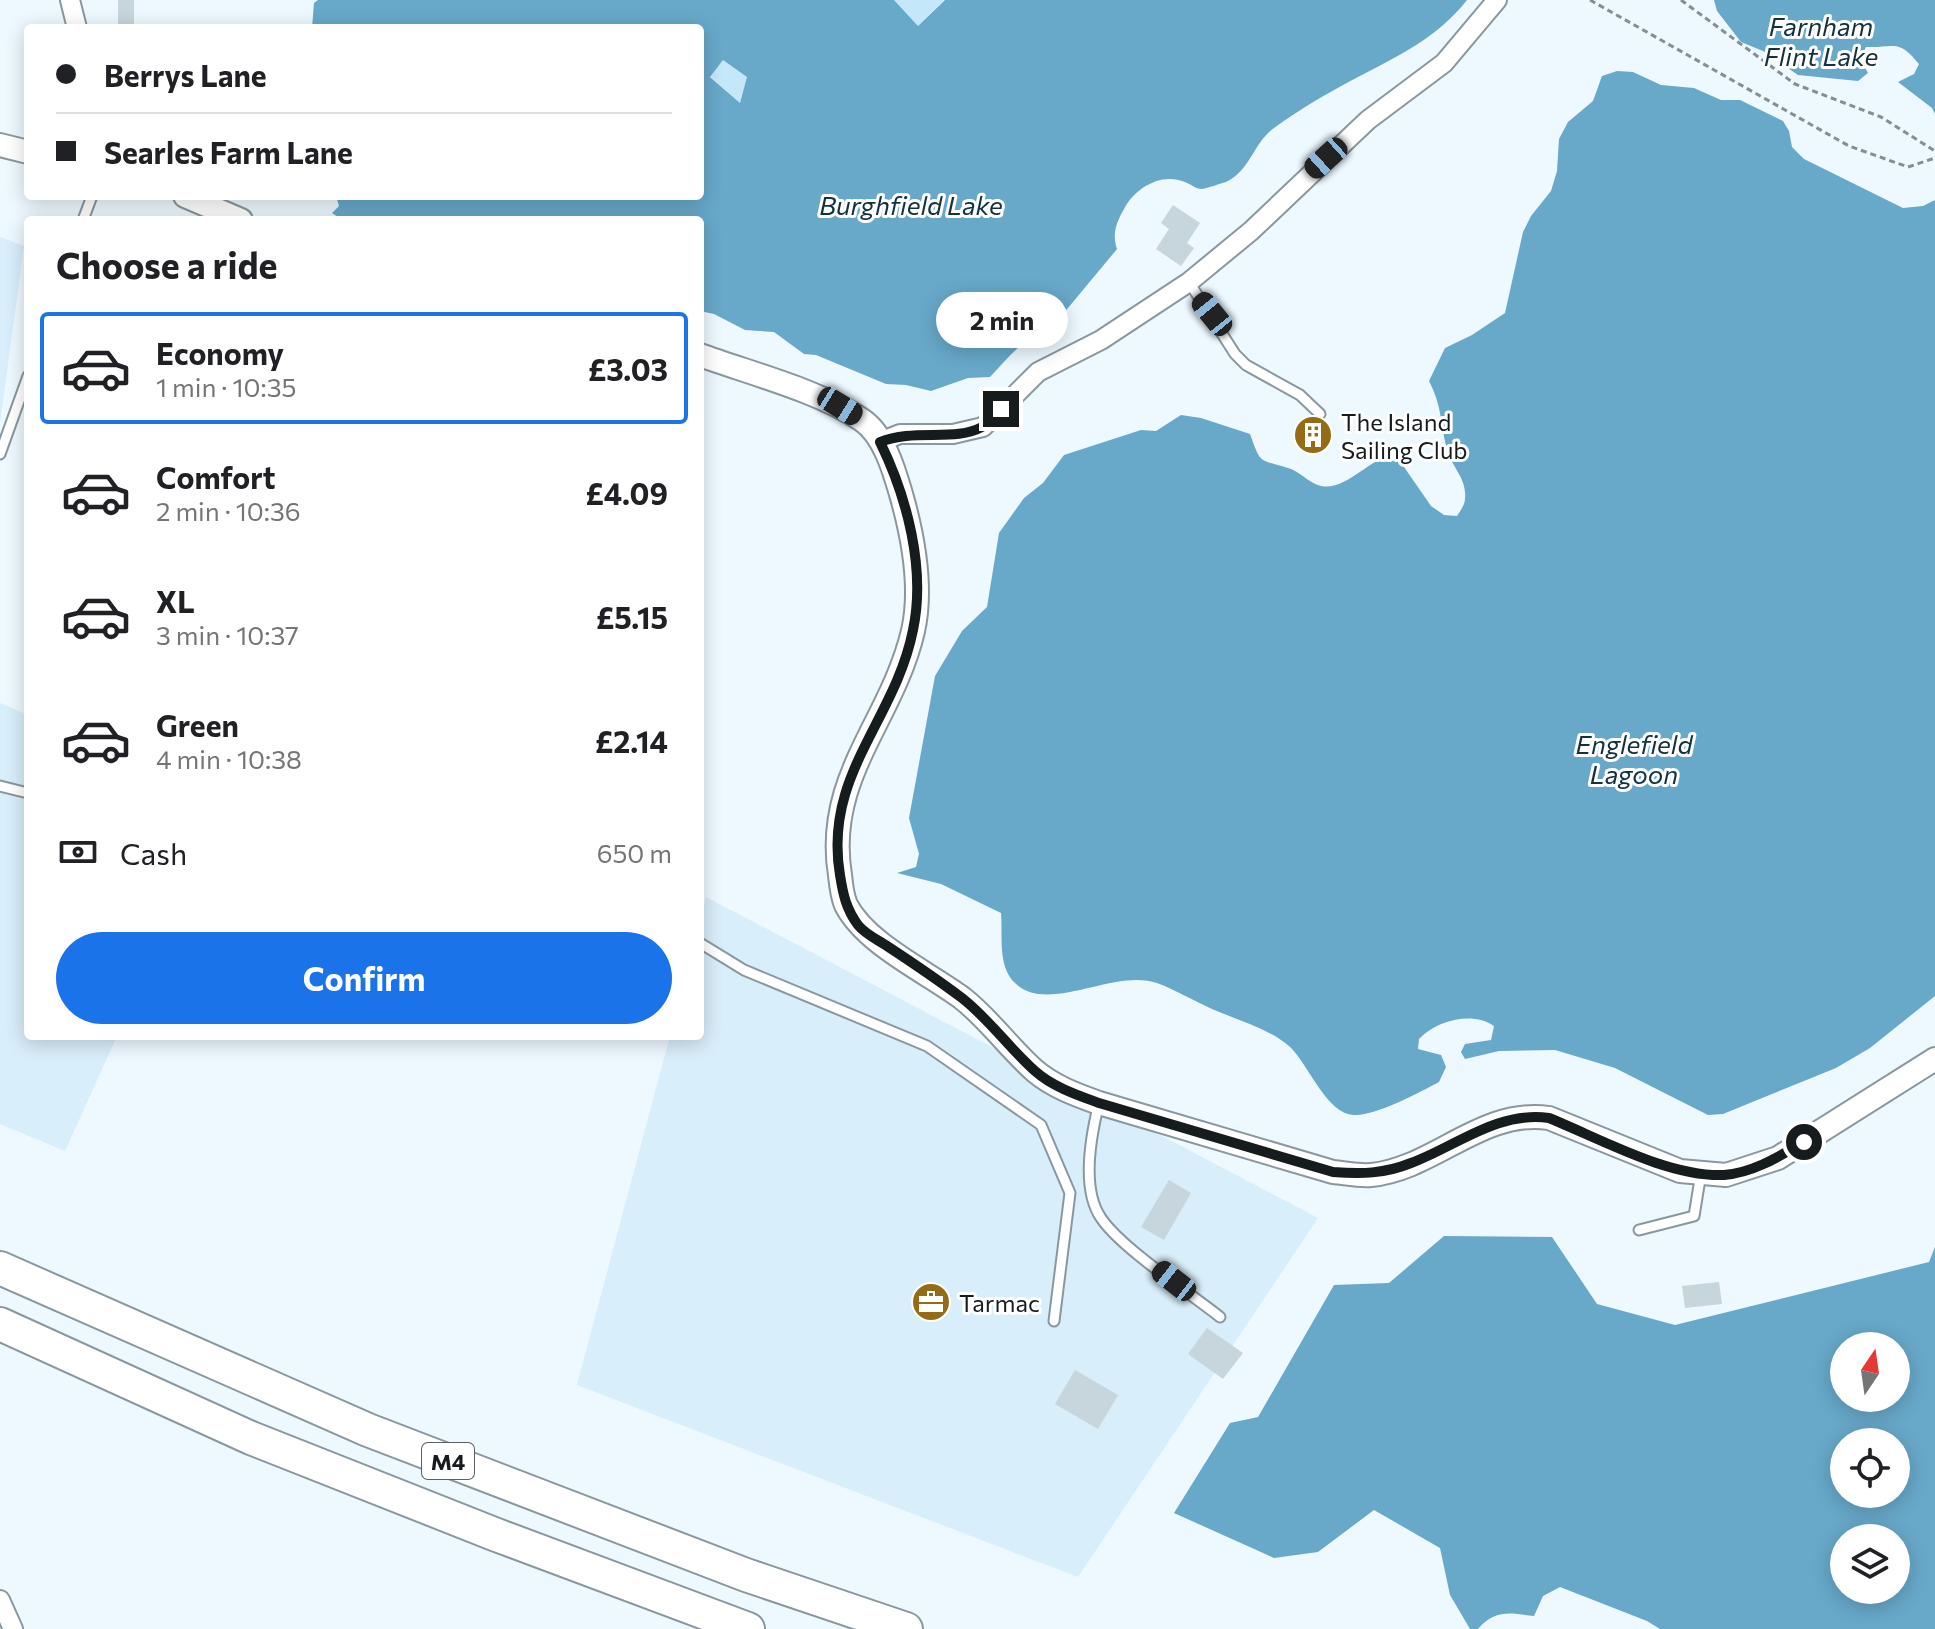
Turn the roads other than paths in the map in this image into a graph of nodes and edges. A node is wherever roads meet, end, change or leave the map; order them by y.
1 (70, 0) edge
2 (1497, 0) edge
3 (76, 24) edge
4 (0, 145) edge
5 (24, 151) edge
6 (194, 200) edge
7 (232, 216) edge
8 (1189, 282) junction
9 (704, 356) edge
10 (24, 387) edge
11 (1320, 414) dead end
12 (880, 442) junction
13 (0, 454) edge
14 (0, 786) edge
15 (24, 792) edge
16 (704, 945) edge
17 (1935, 1059) edge
18 (1099, 1103) junction
19 (1701, 1173) junction
20 (1639, 1230) dead end
21 (0, 1268) edge
22 (1220, 1317) dead end
23 (1054, 1321) dead end
24 (0, 1324) edge
25 (0, 1600) edge
26 (13, 1629) edge
27 (748, 1629) edge
28 (906, 1629) edge

1 - 3 street
2 - 8 street
4 - 5 street
6 - 7 street
8 - 11 lane
8 - 12 street
9 - 12 street
10 - 13 lane
12 - 18 street
14 - 15 lane
16 - 23 lane
17 - 19 street
18 - 19 street
18 - 22 lane
19 - 20 lane
21 - 28 highway, M4
24 - 27 highway, M4
25 - 26 street

